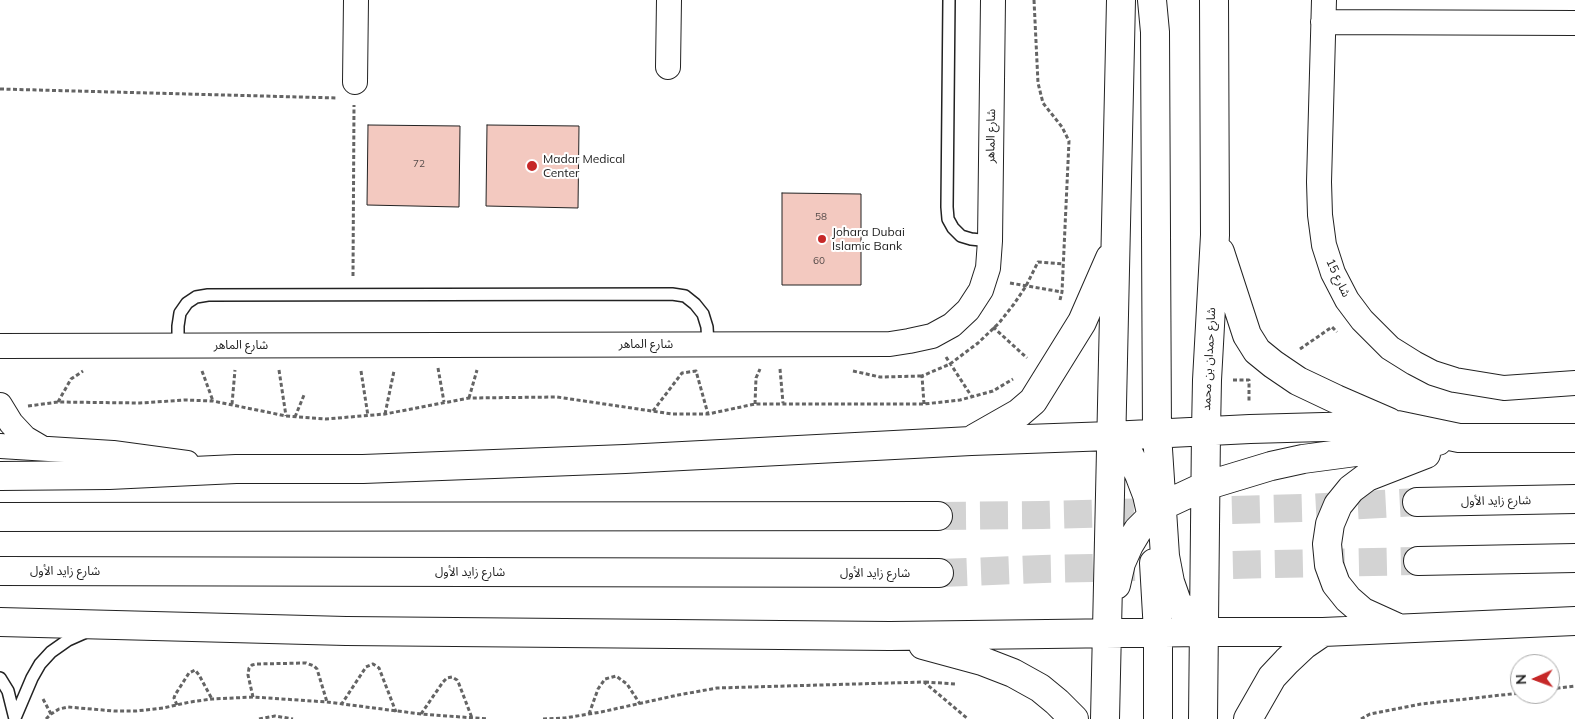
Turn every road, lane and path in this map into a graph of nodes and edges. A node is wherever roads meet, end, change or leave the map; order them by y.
1 (356, 0) edge
2 (669, 0) edge
3 (949, 0) edge
4 (993, 0) edge
5 (1121, 0) edge
6 (1152, 0) edge
7 (1214, 0) edge
8 (1324, 11) edge
9 (1575, 23) edge
10 (668, 67) dead end
11 (0, 89) edge
12 (355, 91) junction
13 (1215, 235) junction
14 (990, 242) junction
15 (1116, 245) junction
16 (985, 279) junction
17 (1062, 292) dead end
18 (353, 294) junction
19 (968, 310) junction
20 (932, 336) junction
21 (708, 344) junction
22 (178, 345) junction
23 (0, 346) edge
24 (278, 362) dead end
25 (479, 362) dead end
26 (1031, 362) dead end
27 (199, 363) dead end
28 (236, 363) dead end
29 (360, 363) dead end
30 (396, 363) dead end
31 (437, 363) dead end
32 (763, 364) dead end
33 (780, 364) dead end
34 (1207, 380) junction
35 (1575, 383) edge
36 (304, 395) dead end
37 (972, 397) dead end
38 (469, 398) dead end
39 (213, 401) dead end
40 (444, 402) dead end
41 (783, 403) dead end
42 (232, 404) dead end
43 (755, 404) dead end
44 (0, 405) edge
45 (654, 411) dead end
46 (386, 414) dead end
47 (708, 414) dead end
48 (286, 416) dead end
49 (368, 416) dead end
50 (295, 417) dead end
51 (1397, 425) junction
52 (1250, 429) junction
53 (1206, 431) junction
54 (1157, 434) junction
55 (1110, 436) junction
56 (1459, 438) junction
57 (1575, 438) edge
58 (971, 441) junction
59 (0, 446) edge
60 (42, 448) junction
61 (236, 469) junction
62 (0, 476) edge
63 (1205, 486) junction
64 (1575, 499) edge
65 (1417, 502) tunnel mouth
66 (1156, 511) junction
67 (938, 516) tunnel mouth
68 (0, 517) edge
69 (1575, 558) edge
70 (1418, 561) tunnel mouth
71 (0, 571) edge
72 (939, 573) tunnel mouth
73 (1575, 621) edge
74 (0, 622) edge
75 (102, 624) junction
76 (1401, 629) junction
77 (1158, 632) junction
78 (1203, 632) junction
79 (1323, 632) junction
80 (1106, 633) junction
81 (890, 636) junction
82 (0, 678) edge
83 (1575, 686) edge
84 (1560, 688) edge
85 (1510, 694) edge
86 (253, 697) junction
87 (212, 699) junction
88 (327, 702) junction
89 (640, 704) junction
90 (177, 705) junction
91 (341, 705) junction
92 (396, 712) junction
93 (421, 714) junction
94 (588, 714) junction
95 (15, 718) edge
96 (472, 718) edge
97 (46, 719) edge
98 (259, 719) edge
99 (293, 719) edge
100 (488, 719) edge
101 (543, 719) edge
102 (968, 719) edge
103 (1074, 719) edge
104 (1104, 719) edge
105 (1158, 719) edge
106 (1203, 719) edge
107 (1248, 719) edge
108 (1361, 719) edge

1 - 12 street
2 - 10 street
3 - 14 lane
4 - 14 street, شارع الماهر
5 - 15 main road
6 - 54 main road
7 - 13 main road, شارع حمدان بن محمد
8 - 9 street
8 - 35 street, شارع 15
11 - 12 path
12 - 18 path
13 - 34 main road, شارع حمدان بن محمد
13 - 51 main road
14 - 16 street, شارع الماهر
15 - 55 main road
15 - 58 main road
16 - 17 path
16 - 19 street, شارع الماهر
18 - 21 lane
18 - 22 lane
19 - 20 street, شارع الماهر
19 - 26 path
20 - 21 street, شارع الماهر
20 - 37 path
21 - 22 street, شارع الماهر
22 - 23 street, شارع الماهر
24 - 48 path
25 - 38 path
27 - 39 path
28 - 42 path
29 - 49 path
30 - 46 path
31 - 40 path
32 - 43 path
33 - 41 path
34 - 52 path
34 - 53 main road, شارع حمدان بن محمد
36 - 50 path
44 - 60 street
45 - 47 path
51 - 52 main road
51 - 56 main road
52 - 53 main road
53 - 54 main road
53 - 63 main road, شارع حمدان بن محمد
54 - 55 main road
54 - 66 main road
55 - 58 main road
55 - 66 main road
55 - 80 main road
56 - 57 main road
56 - 63 main road
56 - 76 main road
58 - 61 main road
59 - 60 street
60 - 61 street
61 - 62 main road
63 - 66 main road
63 - 78 main road, شارع حمدان بن محمد
64 - 65 main road, شارع زايد الأول
66 - 77 main road
66 - 78 main road
66 - 80 main road
67 - 68 main road
69 - 70 main road
71 - 72 main road, شارع زايد الأول
73 - 76 main road
74 - 75 main road
75 - 81 main road
75 - 95 lane
76 - 79 main road
77 - 78 main road
77 - 80 main road
77 - 105 main road
78 - 79 main road
78 - 106 main road, شارع حمدان بن محمد
79 - 107 main road
80 - 81 main road
80 - 104 main road
81 - 103 main road
82 - 95 lane
83 - 84 path
85 - 108 path
86 - 87 path
86 - 88 path
86 - 88 path
87 - 90 path
87 - 90 path
88 - 91 path
89 - 94 path
89 - 94 path
89 - 102 path
90 - 97 path
91 - 92 path
91 - 92 path
92 - 93 path
93 - 96 path
93 - 96 path
94 - 101 path
96 - 100 path
98 - 99 path

